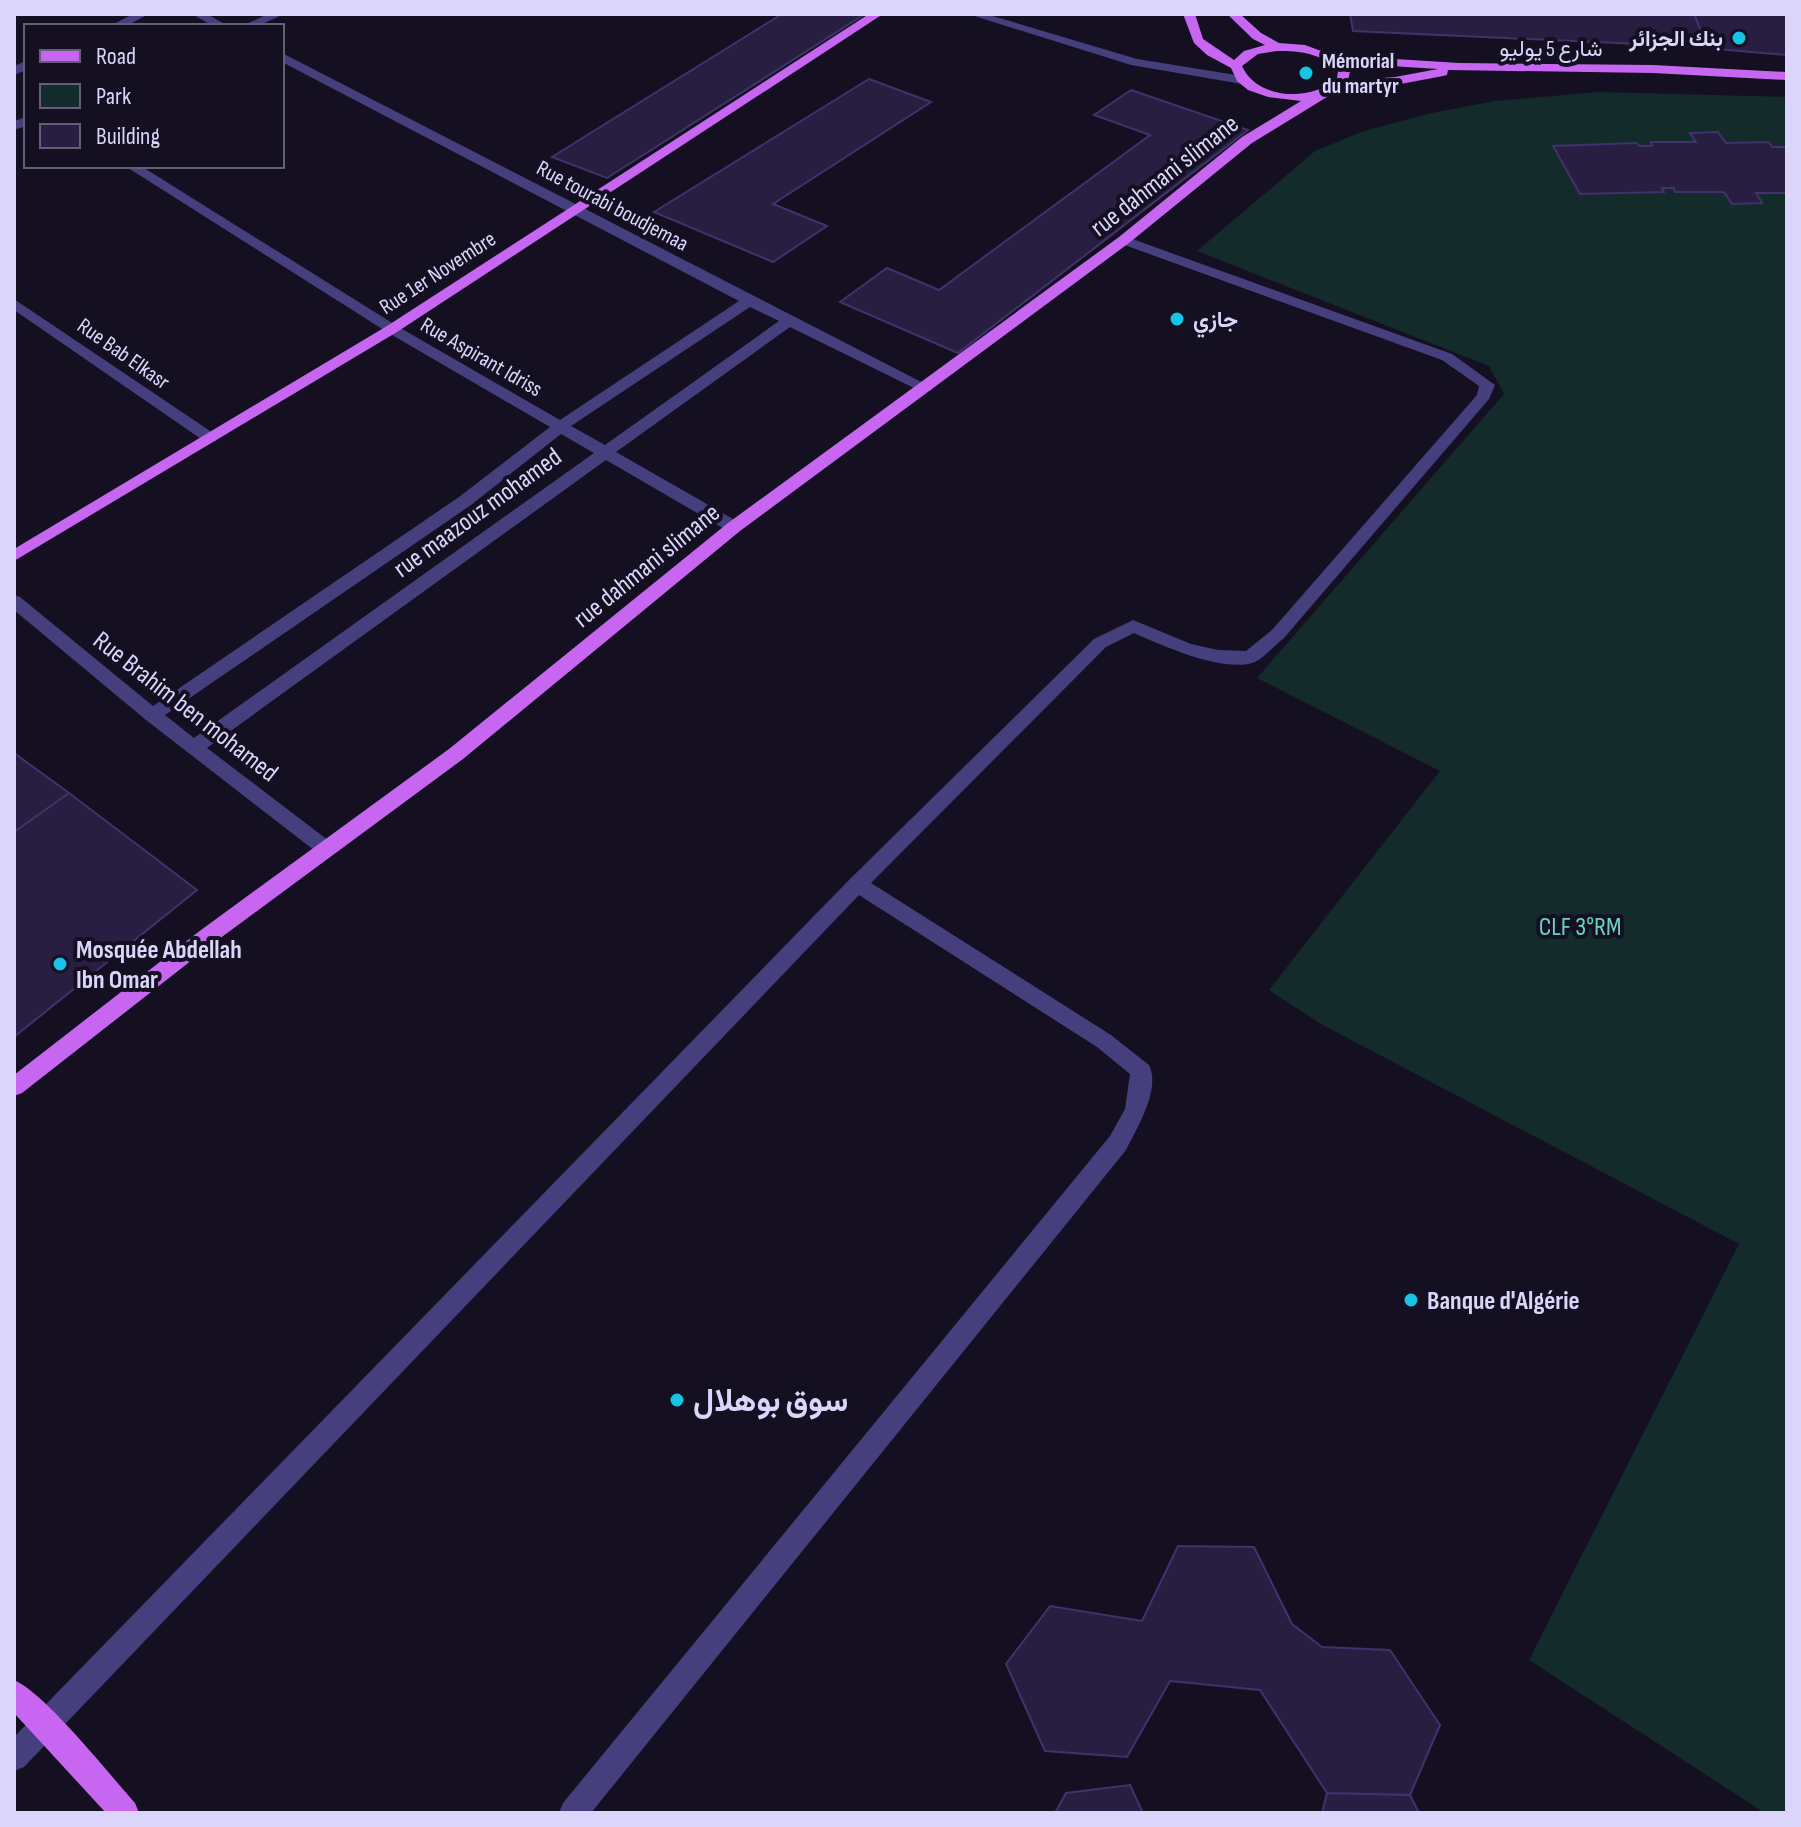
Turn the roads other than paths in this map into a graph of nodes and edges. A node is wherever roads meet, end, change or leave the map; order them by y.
1 (143, 14) edge
2 (198, 14) edge
3 (278, 14) edge
4 (877, 14) edge
5 (974, 14) edge
6 (1189, 14) edge
7 (1233, 14) edge
8 (120, 24) edge
9 (218, 24) edge
10 (253, 24) edge
11 (1277, 47) junction
12 (284, 58) edge
13 (1330, 58) junction
14 (1236, 66) junction
15 (1459, 67) junction
16 (1787, 76) edge
17 (1242, 80) junction
18 (1339, 85) junction
19 (1319, 95) junction
20 (135, 168) edge
21 (574, 210) junction
22 (1124, 240) junction
23 (749, 301) junction
24 (14, 303) edge
25 (790, 320) junction
26 (392, 329) junction
27 (925, 388) junction
28 (560, 427) junction
29 (210, 438) junction
30 (605, 453) junction
31 (734, 527) junction
32 (14, 556) edge
33 (14, 601) edge
34 (152, 715) junction
35 (195, 747) junction
36 (326, 849) junction
37 (857, 884) junction
38 (14, 1087) edge
39 (14, 1694) edge
40 (45, 1724) junction
41 (14, 1757) edge
42 (125, 1813) edge
43 (573, 1813) edge

1 - 8 street
2 - 9 street
3 - 10 street
4 - 21 main road, Rue 1er Novembre
5 - 17 street
6 - 14 main road
7 - 11 main road
11 - 13 main road, شارع 5 يوليو
11 - 14 main road
12 - 21 street, Rue tourabi boudjemaa
13 - 15 main road, شارع 5 يوليو
13 - 18 main road
14 - 17 main road
15 - 16 main road, شارع 5 يوليو
15 - 18 main road, شارع 5 يوليو
17 - 19 main road
18 - 19 main road, rue dahmani slimane
19 - 22 main road, rue dahmani slimane
20 - 26 street, Rue Aspirant Idriss
21 - 23 street, Rue tourabi boudjemaa
21 - 26 main road, Rue 1er Novembre
22 - 27 main road, rue dahmani slimane
22 - 37 street
23 - 25 street, Rue tourabi boudjemaa
23 - 28 street, rue maazouz mohamed
24 - 29 street, Rue Bab Elkasr
25 - 27 street, Rue tourabi boudjemaa
25 - 30 street, rue maazouz mohamed
26 - 28 street, Rue Aspirant Idriss
26 - 29 main road, Rue 1er Novembre
27 - 31 main road, rue dahmani slimane
28 - 30 street, Rue Aspirant Idriss
28 - 34 street, rue maazouz mohamed
29 - 32 main road, Rue 1er Novembre
30 - 31 street, Rue Aspirant Idriss
30 - 35 street, rue maazouz mohamed
31 - 36 main road, rue dahmani slimane
33 - 34 street, Rue Brahim ben mohamed
34 - 35 street, Rue Brahim ben mohamed
35 - 36 street, Rue Brahim ben mohamed
36 - 38 main road, rue dahmani slimane
37 - 40 street
37 - 43 street
39 - 40 main road
40 - 41 street
40 - 42 main road

